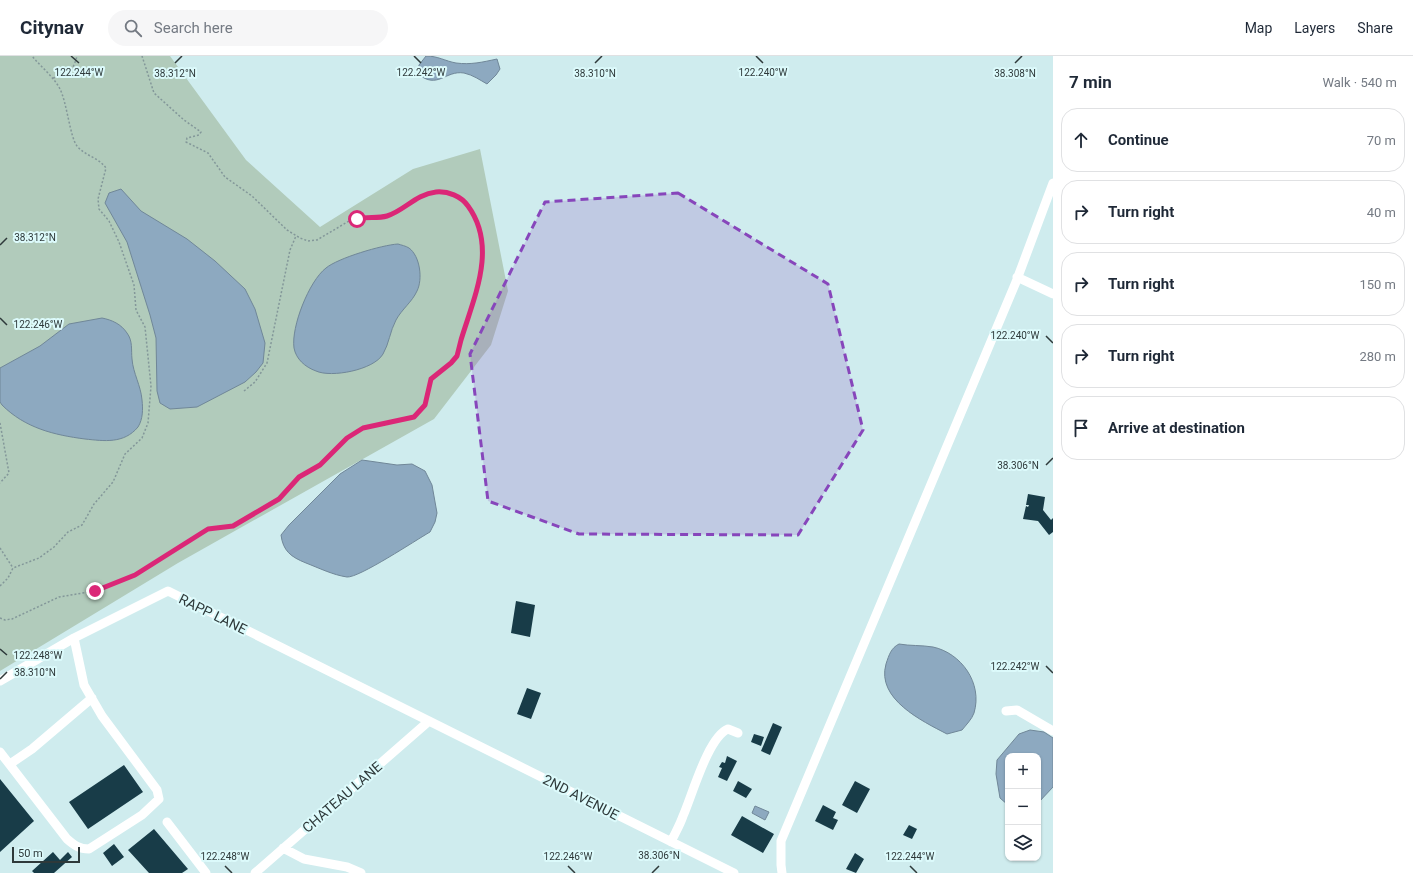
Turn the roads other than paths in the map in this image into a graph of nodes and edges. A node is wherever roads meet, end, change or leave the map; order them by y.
1 (1053, 183) edge
2 (1018, 277) junction
3 (1053, 294) edge
4 (74, 638) junction
5 (0, 681) edge
6 (92, 698) junction
7 (1006, 711) dead end
8 (429, 721) junction
9 (1053, 731) edge
10 (738, 734) dead end
11 (0, 752) edge
12 (10, 764) junction
13 (167, 822) dead end
14 (671, 842) junction
15 (283, 848) junction
16 (206, 873) edge
17 (255, 873) edge
18 (361, 873) edge
19 (734, 873) edge
20 (782, 873) edge

1 - 2 street
2 - 3 street
2 - 20 street
4 - 5 street, RAPP LANE
4 - 6 street
4 - 8 street, RAPP LANE
6 - 12 street
6 - 12 street
7 - 9 street
8 - 14 street, 2ND AVENUE
8 - 15 street, CHATEAU LANE
10 - 14 street
11 - 12 street
13 - 16 street
14 - 19 street, 2ND AVENUE
15 - 17 street, CHATEAU LANE
15 - 18 street

